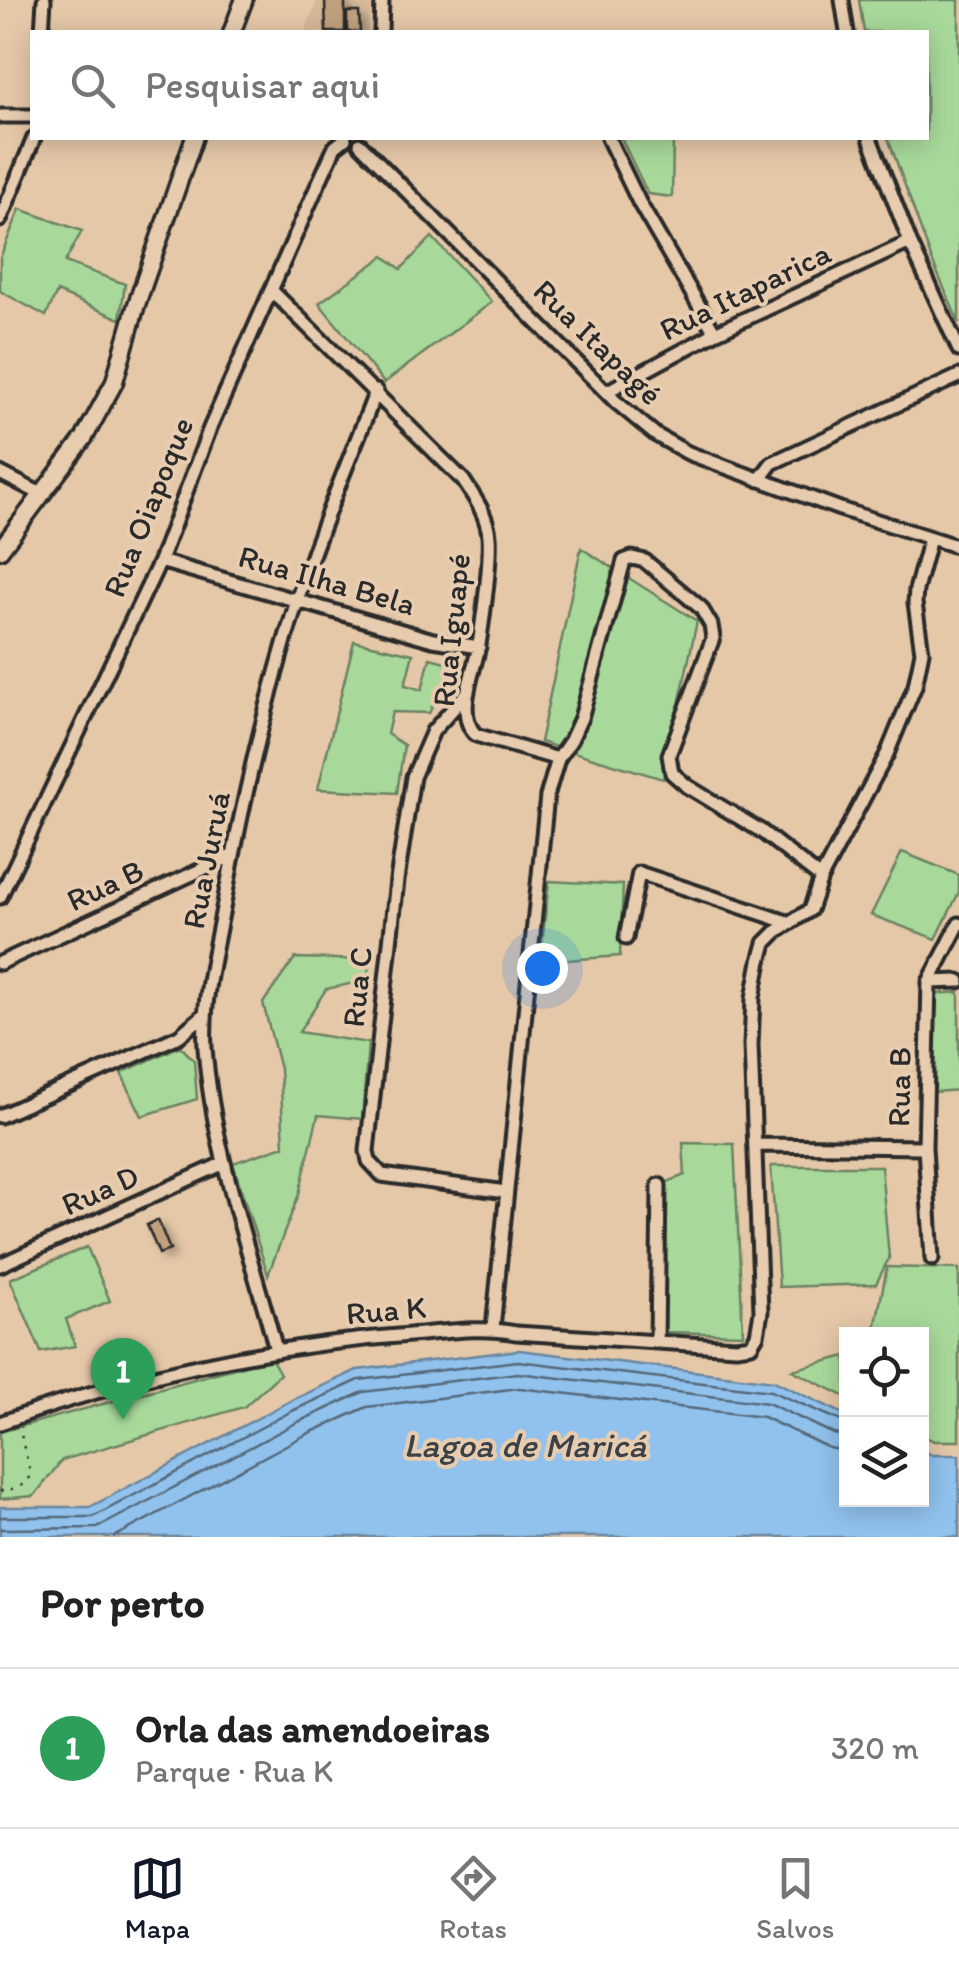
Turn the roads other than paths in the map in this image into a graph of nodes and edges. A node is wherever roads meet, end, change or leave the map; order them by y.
1 (44, 0) edge
2 (244, 0) edge
3 (382, 0) edge
4 (842, 0) edge
5 (42, 30) edge
6 (233, 30) edge
7 (381, 30) edge
8 (847, 30) edge
9 (0, 116) edge
10 (30, 116) edge
11 (33, 140) edge
12 (193, 140) edge
13 (342, 140) edge
14 (609, 140) edge
15 (871, 140) edge
16 (364, 141) edge
17 (0, 220) edge
18 (910, 242) junction
19 (271, 290) junction
20 (715, 333) junction
21 (959, 350) edge
22 (959, 376) edge
23 (376, 391) junction
24 (606, 392) junction
25 (0, 473) edge
26 (758, 480) junction
27 (44, 496) junction
28 (930, 538) junction
29 (959, 548) edge
30 (0, 550) edge
31 (160, 560) junction
32 (297, 600) junction
33 (479, 647) junction
34 (468, 692) junction
35 (558, 758) junction
36 (233, 855) junction
37 (821, 878) junction
38 (0, 897) edge
39 (790, 923) junction
40 (959, 924) edge
41 (626, 938) dead end
42 (0, 963) edge
43 (929, 982) junction
44 (959, 982) edge
45 (204, 1016) junction
46 (179, 1036) junction
47 (206, 1050) junction
48 (0, 1116) edge
49 (754, 1146) junction
50 (926, 1148) junction
51 (222, 1164) junction
52 (659, 1185) dead end
53 (506, 1192) junction
54 (932, 1259) dead end
55 (0, 1265) edge
56 (493, 1328) junction
57 (657, 1341) junction
58 (276, 1350) junction
59 (0, 1423) edge

1 - 5 street
2 - 6 main road
3 - 7 street
4 - 8 street
9 - 10 street
11 - 17 street
12 - 27 main road
13 - 19 street, Rua Oiapoque
14 - 20 street
15 - 18 street
16 - 24 street, Rua Itapagé
18 - 20 street, Rua Itaparica
18 - 21 street
19 - 23 street, Rua Iguapé
19 - 31 street, Rua Oiapoque
20 - 24 street, Rua Itaparica
22 - 26 street
23 - 32 street, Rua Juruá
23 - 33 street, Rua Iguapé
24 - 26 street, Rua Itapagé
25 - 27 street
26 - 28 street, Rua Itapagé
27 - 30 main road
28 - 29 street, Rua Itapagé
28 - 37 street
31 - 32 street, Rua Ilha Bela
31 - 38 street, Rua Oiapoque
32 - 33 street, Rua Ilha Bela
32 - 36 street, Rua Juruá
33 - 34 street, Rua Iguapé
34 - 35 street, Rua Iguapé
34 - 53 street, Rua C
35 - 37 street
35 - 53 street
36 - 42 street, Rua B
36 - 45 street, Rua Juruá
37 - 39 street
39 - 41 street
39 - 49 street
40 - 43 street, Rua B
43 - 44 street
43 - 50 street, Rua B
45 - 46 street
45 - 47 street, Rua Juruá
46 - 47 street
46 - 48 street
47 - 51 street, Rua Juruá
49 - 50 street
49 - 57 street, Rua K
50 - 54 street, Rua B
51 - 55 street, Rua D
51 - 58 street, Rua Juruá
52 - 57 street
53 - 56 street
56 - 57 street, Rua K
56 - 58 street, Rua K
58 - 59 street, Rua K

